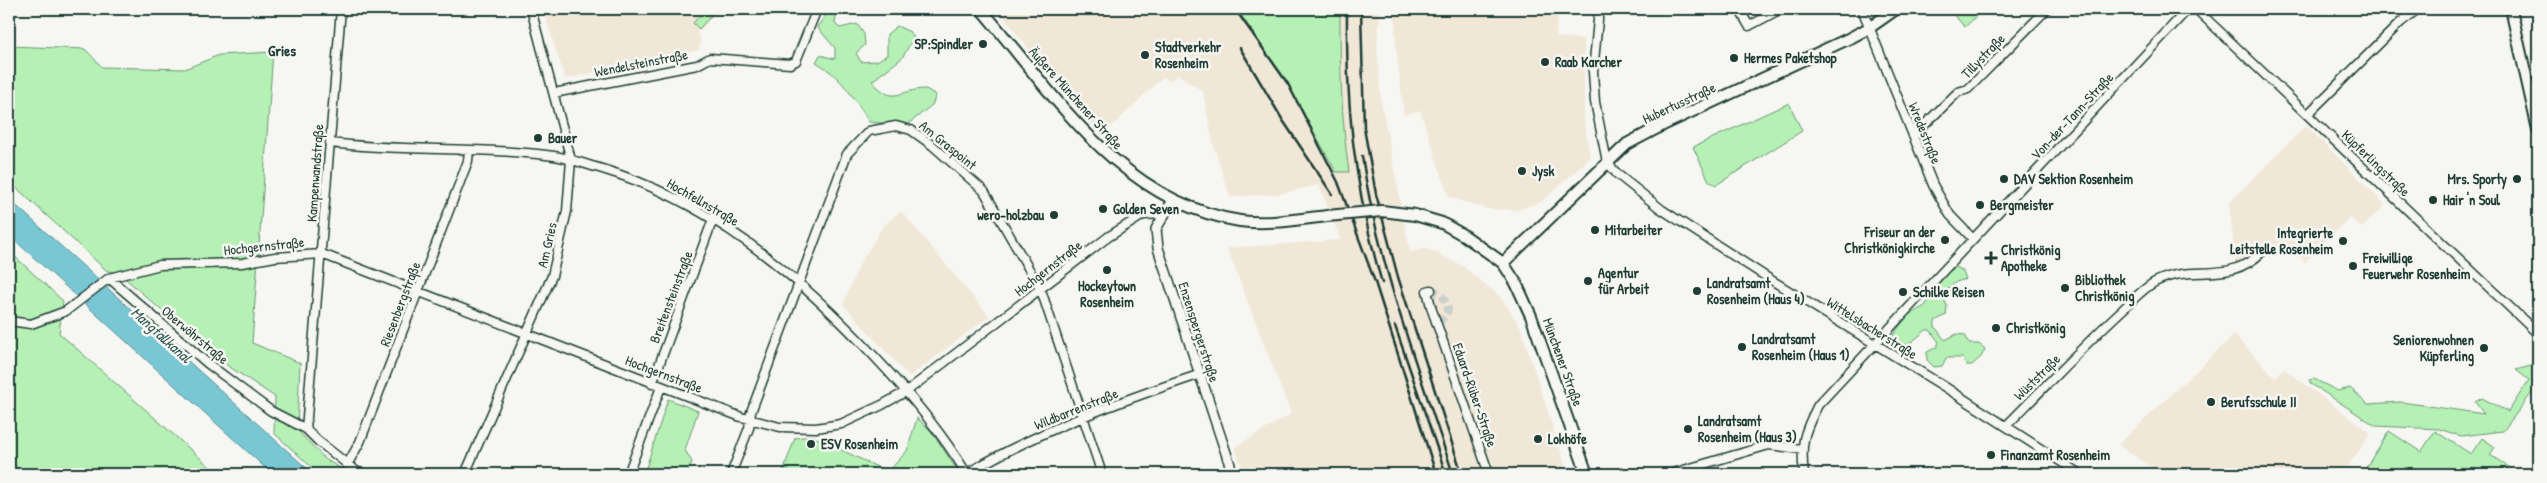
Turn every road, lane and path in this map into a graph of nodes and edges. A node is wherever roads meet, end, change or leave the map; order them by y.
1 (340, 9) edge
2 (531, 9) edge
3 (817, 9) edge
4 (981, 9) edge
5 (1599, 9) edge
6 (1739, 9) edge
7 (1782, 9) edge
8 (1862, 9) edge
9 (1896, 9) edge
10 (2047, 9) edge
11 (2188, 9) edge
12 (2196, 9) edge
13 (2418, 9) edge
14 (2512, 9) edge
15 (1869, 28) junction
16 (554, 94) junction
17 (2308, 114) junction
18 (2538, 124) edge
19 (1914, 136) junction
20 (330, 144) junction
21 (469, 150) junction
22 (571, 160) junction
23 (1607, 162) junction
24 (1173, 200) junction
25 (1163, 214) junction
26 (713, 219) junction
27 (1973, 239) junction
28 (2263, 251) dead end
29 (322, 254) junction
30 (1503, 263) junction
31 (108, 279) junction
32 (799, 280) junction
33 (1040, 290) junction
34 (1431, 290) dead end
35 (418, 292) junction
36 (9, 321) edge
37 (528, 334) junction
38 (2538, 334) edge
39 (1874, 343) junction
40 (1198, 375) junction
41 (652, 384) junction
42 (661, 388) junction
43 (907, 392) junction
44 (1083, 417) junction
45 (750, 419) junction
46 (2006, 426) junction
47 (306, 430) junction
48 (1801, 450) junction
49 (347, 465) junction
50 (360, 474) edge
51 (465, 474) edge
52 (628, 474) edge
53 (731, 474) edge
54 (967, 474) edge
55 (1102, 474) edge
56 (1232, 474) edge
57 (1489, 474) edge
58 (1587, 474) edge
59 (1670, 474) edge
60 (1804, 474) edge
61 (2080, 474) edge

1 - 20 street, Kampenwandstraße
2 - 16 street, Am Gries
3 - 16 street, Wendelsteinstraße
4 - 24 main road, Äußere Münchener Straße
5 - 23 street
6 - 7 street
8 - 15 street, Wredestraße
9 - 15 main road, Hubertusstraße
10 - 19 street, Tillystraße
11 - 27 street, Von-der-Tann-Straße
12 - 17 street, Küpferlingstraße
13 - 17 street
14 - 18 main road
15 - 19 street, Wredestraße
15 - 23 main road, Hubertusstraße
16 - 22 street, Am Gries
17 - 38 street, Küpferlingstraße
19 - 27 street, Wredestraße
20 - 21 street, Hochfellnstraße
20 - 29 street, Kampenwandstraße
21 - 22 street, Hochfellnstraße
21 - 35 street, Riesenbergstraße
22 - 26 street, Hochfellnstraße
22 - 37 street, Am Gries
23 - 30 main road, Hubertusstraße
23 - 39 street, Wittelsbacherstraße
24 - 25 street, Enzenspergerstraße
24 - 30 main road, Äußere Münchener Straße, bridge
25 - 33 street, Hochgernstraße
25 - 40 street, Enzenspergerstraße
26 - 32 street, Hochfellnstraße
26 - 41 street, Breitensteinstraße
27 - 39 street, Von-der-Tann-Straße
28 - 46 street, Wüststraße
29 - 31 street, Hochgernstraße
29 - 35 street, Hochgernstraße
29 - 47 street, Kampenwandstraße
30 - 58 main road, Münchener Straße
31 - 36 street
31 - 47 street, Oberwöhrstraße
32 - 33 street, Am Graspoint
32 - 43 street, Hochfellnstraße
32 - 45 street, Am Graspoint
33 - 43 street, Hochgernstraße
33 - 44 street, Am Graspoint
34 - 57 street, Eduard-Rüber-Straße
35 - 37 street, Hochgernstraße
35 - 49 street, Riesenbergstraße
37 - 41 street, Hochgernstraße
37 - 51 street, Am Gries
39 - 46 street, Wittelsbacherstraße
39 - 48 street, Von-der-Tann-Straße
40 - 44 street, Wildbarrenstraße
40 - 56 street, Enzenspergerstraße
41 - 42 street, Hochgernstraße
42 - 45 street, Hochgernstraße
42 - 52 street
43 - 45 street, Hochgernstraße
43 - 54 street, Hochfellnstraße
44 - 54 street, Wildbarrenstraße
44 - 55 street, Am Graspoint
45 - 53 street, Am Graspoint
46 - 61 street, Wittelsbacherstraße
47 - 49 street, Oberwöhrstraße
48 - 59 street
48 - 60 street
49 - 50 street, Oberwöhrstraße

